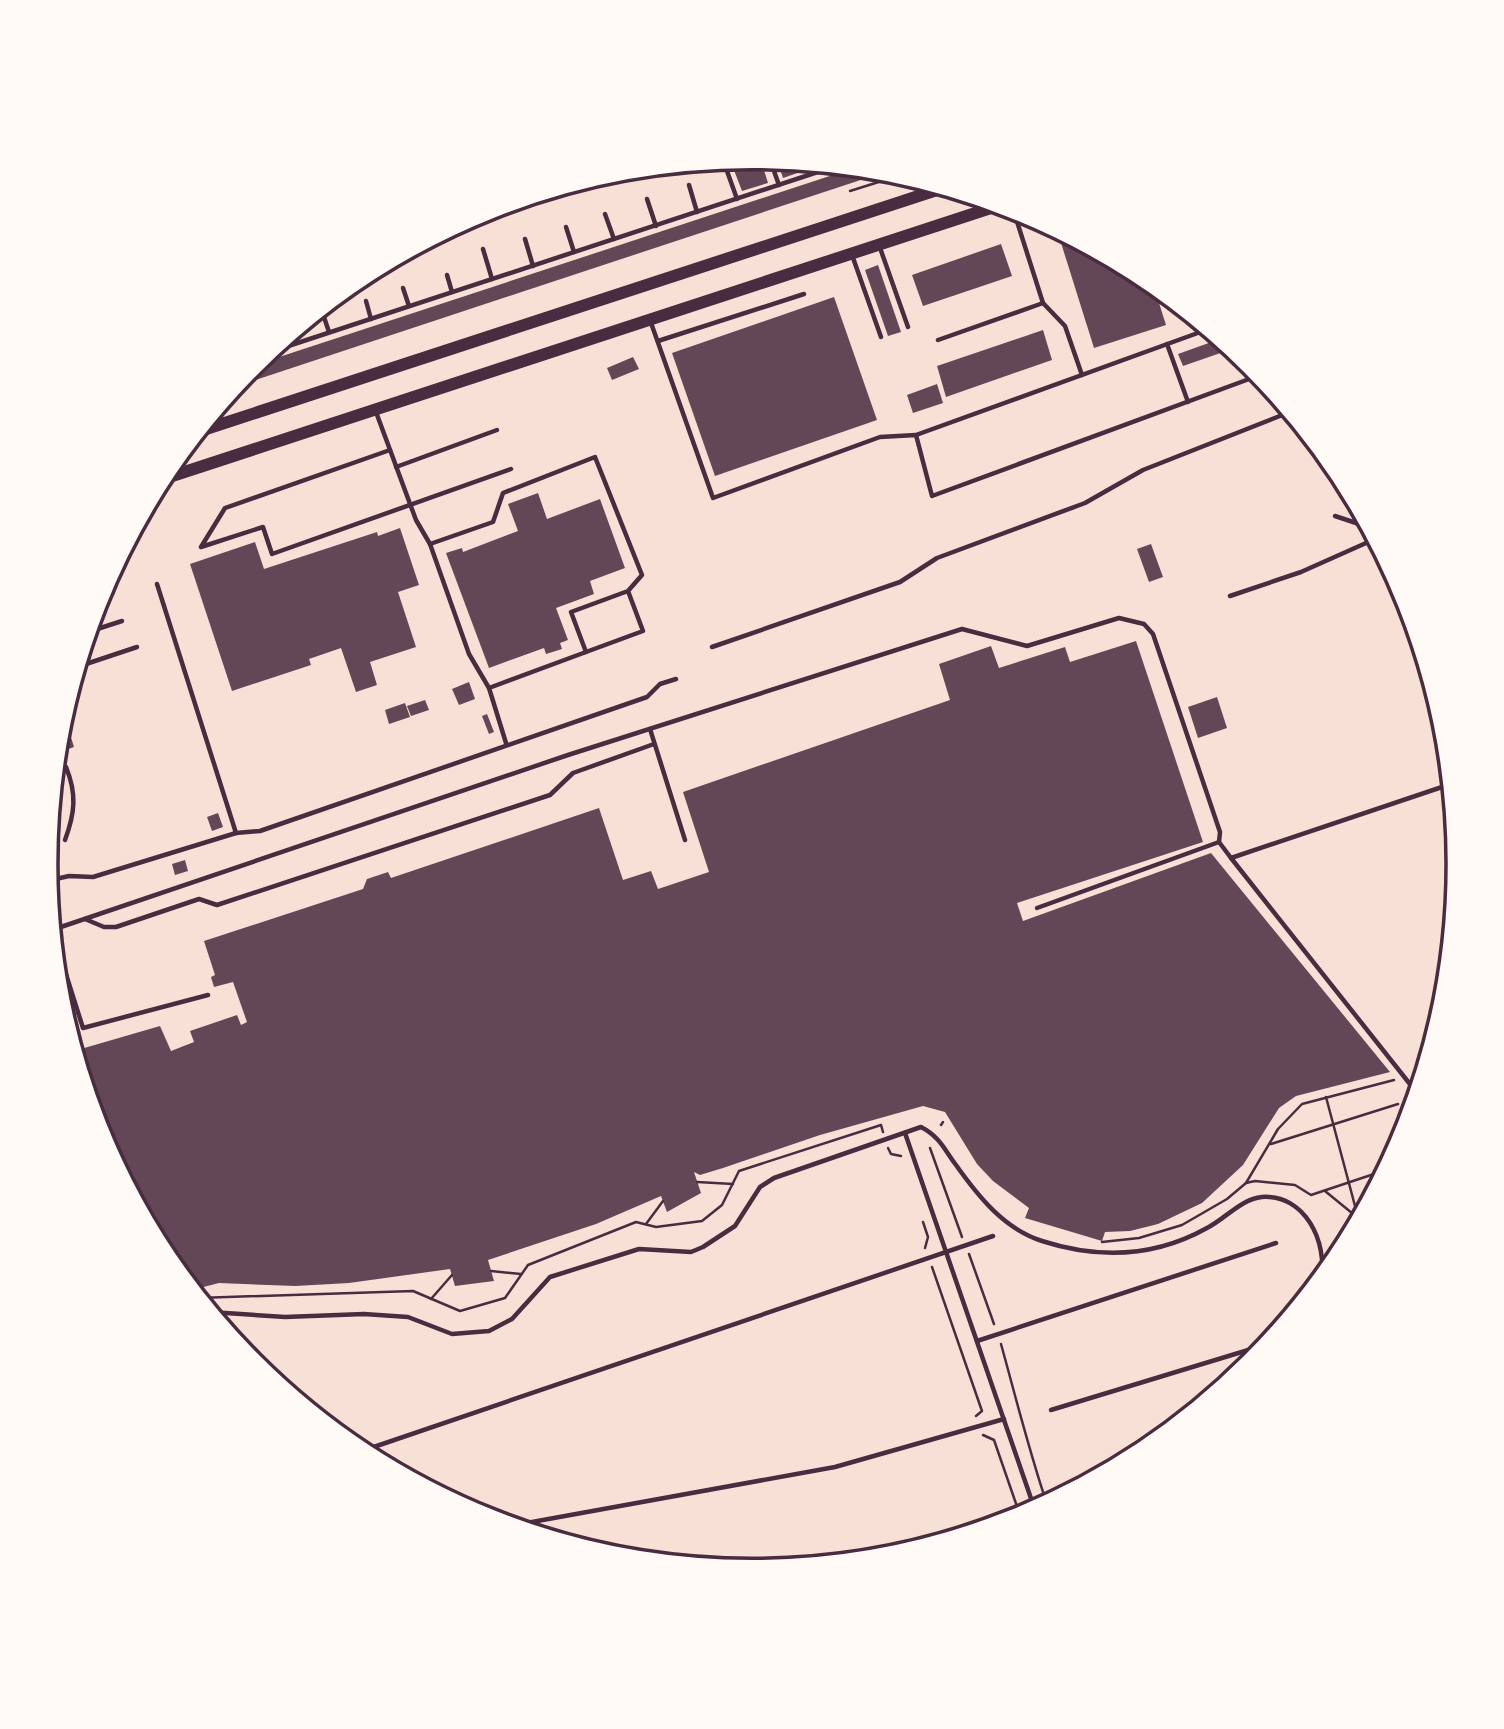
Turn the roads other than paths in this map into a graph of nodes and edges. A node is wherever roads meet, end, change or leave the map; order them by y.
1 (727, 171) dead end
2 (775, 171) edge
3 (814, 173) edge
4 (779, 185) junction
5 (689, 186) dead end
6 (928, 193) edge
7 (647, 199) dead end
8 (737, 199) junction
9 (984, 210) edge
10 (697, 212) junction
11 (605, 214) dead end
12 (1018, 223) edge
13 (656, 226) junction
14 (566, 227) dead end
15 (525, 239) dead end
16 (614, 239) junction
17 (879, 245) junction
18 (483, 249) dead end
19 (574, 252) junction
20 (852, 254) junction
21 (533, 266) junction
22 (447, 275) dead end
23 (492, 279) junction
24 (403, 288) dead end
25 (452, 292) junction
26 (804, 294) dead end
27 (366, 301) dead end
28 (1044, 303) junction
29 (409, 306) junction
30 (324, 318) edge
31 (371, 319) junction
32 (650, 320) junction
33 (908, 327) dead end
34 (329, 332) junction
35 (1198, 333) edge
36 (881, 337) dead end
37 (938, 340) dead end
38 (658, 341) junction
39 (292, 344) edge
40 (1167, 344) junction
41 (1082, 375) junction
42 (1248, 379) edge
43 (1188, 402) junction
44 (375, 410) junction
45 (1281, 416) edge
46 (214, 426) edge
47 (497, 430) dead end
48 (916, 435) junction
49 (390, 450) junction
50 (396, 467) junction
51 (511, 469) dead end
52 (179, 474) edge
53 (411, 505) junction
54 (1335, 516) dead end
55 (1356, 523) edge
56 (1366, 541) edge
57 (430, 544) junction
58 (157, 584) dead end
59 (628, 590) junction
60 (1230, 596) dead end
61 (122, 621) dead end
62 (100, 628) edge
63 (137, 647) dead end
64 (712, 647) dead end
65 (586, 652) junction
66 (88, 663) edge
67 (676, 679) dead end
68 (489, 688) junction
69 (650, 729) junction
70 (506, 743) junction
71 (654, 744) junction
72 (65, 767) edge
73 (1441, 787) edge
74 (236, 833) junction
75 (685, 839) dead end
76 (65, 840) dead end
77 (1219, 842) junction
78 (1231, 858) junction
79 (58, 878) edge
80 (1037, 908) dead end
81 (85, 919) junction
82 (61, 927) edge
83 (68, 980) edge
84 (208, 995) dead end
85 (1410, 1084) edge
86 (905, 1133) junction
87 (993, 1236) dead end
88 (1276, 1243) dead end
89 (946, 1252) junction
90 (1320, 1263) edge
91 (222, 1313) edge
92 (977, 1341) junction
93 (1249, 1349) edge
94 (1051, 1410) dead end
95 (1004, 1419) junction
96 (373, 1446) edge
97 (1032, 1500) edge
98 (530, 1522) edge

1 - 8 lane
2 - 4 lane
3 - 4 lane
4 - 8 lane
5 - 10 lane
6 - 46 main road
7 - 13 lane
8 - 10 lane
9 - 17 main road
10 - 13 lane
11 - 16 lane
12 - 28 lane
13 - 16 lane
14 - 19 lane
15 - 21 lane
16 - 19 lane
17 - 20 main road
17 - 33 lane
18 - 23 lane
19 - 21 lane
20 - 32 main road
20 - 36 lane
21 - 23 lane
22 - 25 lane
23 - 25 lane
24 - 29 lane
25 - 29 lane
26 - 38 lane
27 - 31 lane
28 - 37 lane
28 - 41 lane
29 - 31 lane
30 - 34 lane
31 - 34 lane
32 - 38 lane
32 - 44 main road
34 - 39 lane
35 - 40 lane
38 - 48 lane
40 - 41 lane
40 - 43 lane
41 - 48 lane
42 - 43 lane
43 - 48 lane
44 - 49 lane
44 - 52 main road
45 - 64 lane
47 - 50 lane
49 - 50 lane
49 - 53 lane
50 - 53 lane
51 - 53 lane
53 - 57 lane
54 - 55 lane
56 - 60 lane
57 - 59 lane
57 - 68 lane
58 - 74 lane
59 - 65 lane
59 - 65 lane
61 - 62 lane
63 - 66 lane
65 - 68 lane
67 - 70 lane
68 - 70 lane
69 - 71 lane
69 - 77 lane
69 - 81 lane
70 - 74 lane
71 - 75 lane
71 - 81 lane
72 - 76 lane
73 - 78 lane
74 - 79 lane
77 - 78 lane
77 - 80 lane
78 - 85 lane
81 - 82 lane
83 - 84 lane
86 - 89 lane
86 - 90 lane
86 - 91 lane
87 - 89 lane
88 - 92 lane
89 - 92 lane
89 - 96 lane
92 - 95 lane
93 - 94 lane
95 - 97 lane
95 - 98 lane

